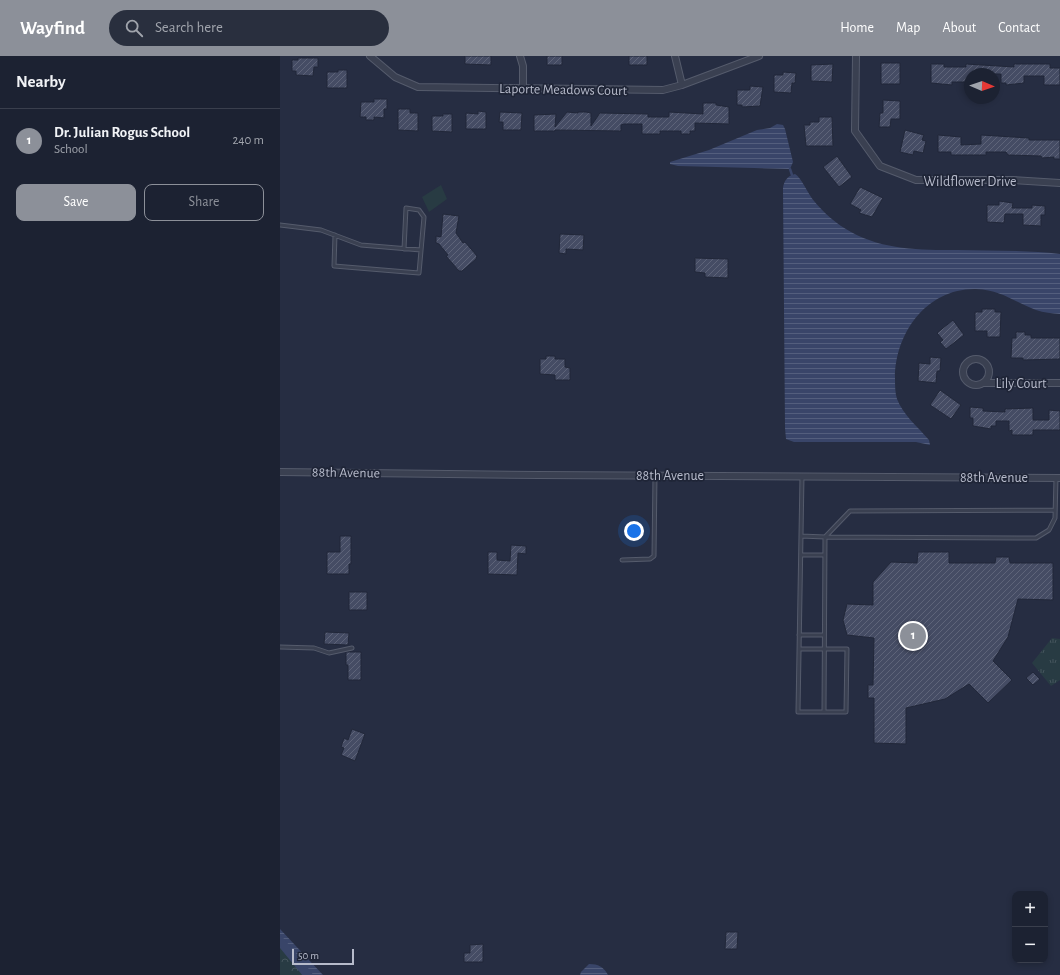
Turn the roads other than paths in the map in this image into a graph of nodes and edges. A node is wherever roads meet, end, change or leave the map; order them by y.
1 (370, 56) edge
2 (520, 56) edge
3 (675, 56) edge
4 (759, 56) edge
5 (856, 56) edge
6 (682, 85) junction
7 (523, 88) junction
8 (1060, 183) edge
9 (280, 226) edge
10 (335, 235) junction
11 (404, 249) junction
12 (421, 250) junction
13 (983, 383) junction
14 (1060, 383) edge
15 (280, 472) edge
16 (654, 475) junction
17 (802, 476) junction
18 (1058, 478) edge
19 (1055, 510) junction
20 (801, 536) junction
21 (825, 537) junction
22 (801, 554) junction
23 (824, 555) junction
24 (622, 560) dead end
25 (799, 635) junction
26 (823, 635) junction
27 (280, 647) edge
28 (352, 648) dead end
29 (799, 649) junction
30 (823, 649) junction
31 (824, 712) junction

1 - 7 street, Laporte Meadows Court
2 - 7 street
3 - 6 street
4 - 6 street, Laporte Meadows Court
5 - 8 street, Wildflower Drive
6 - 7 street, Laporte Meadows Court
9 - 10 lane
10 - 11 lane
10 - 12 lane
11 - 12 lane
11 - 12 lane
13 - 13 street
13 - 14 street, Lily Court
15 - 16 street, 88th Avenue
16 - 17 street, 88th Avenue
16 - 24 lane
17 - 18 street, 88th Avenue
17 - 20 lane
18 - 19 lane
19 - 21 lane
19 - 21 lane
20 - 21 lane
20 - 22 lane
21 - 23 lane
22 - 23 lane
22 - 25 lane
23 - 26 lane
25 - 26 lane
25 - 29 lane
26 - 30 lane
27 - 28 lane
29 - 30 lane
29 - 31 lane
30 - 31 lane
30 - 31 lane

